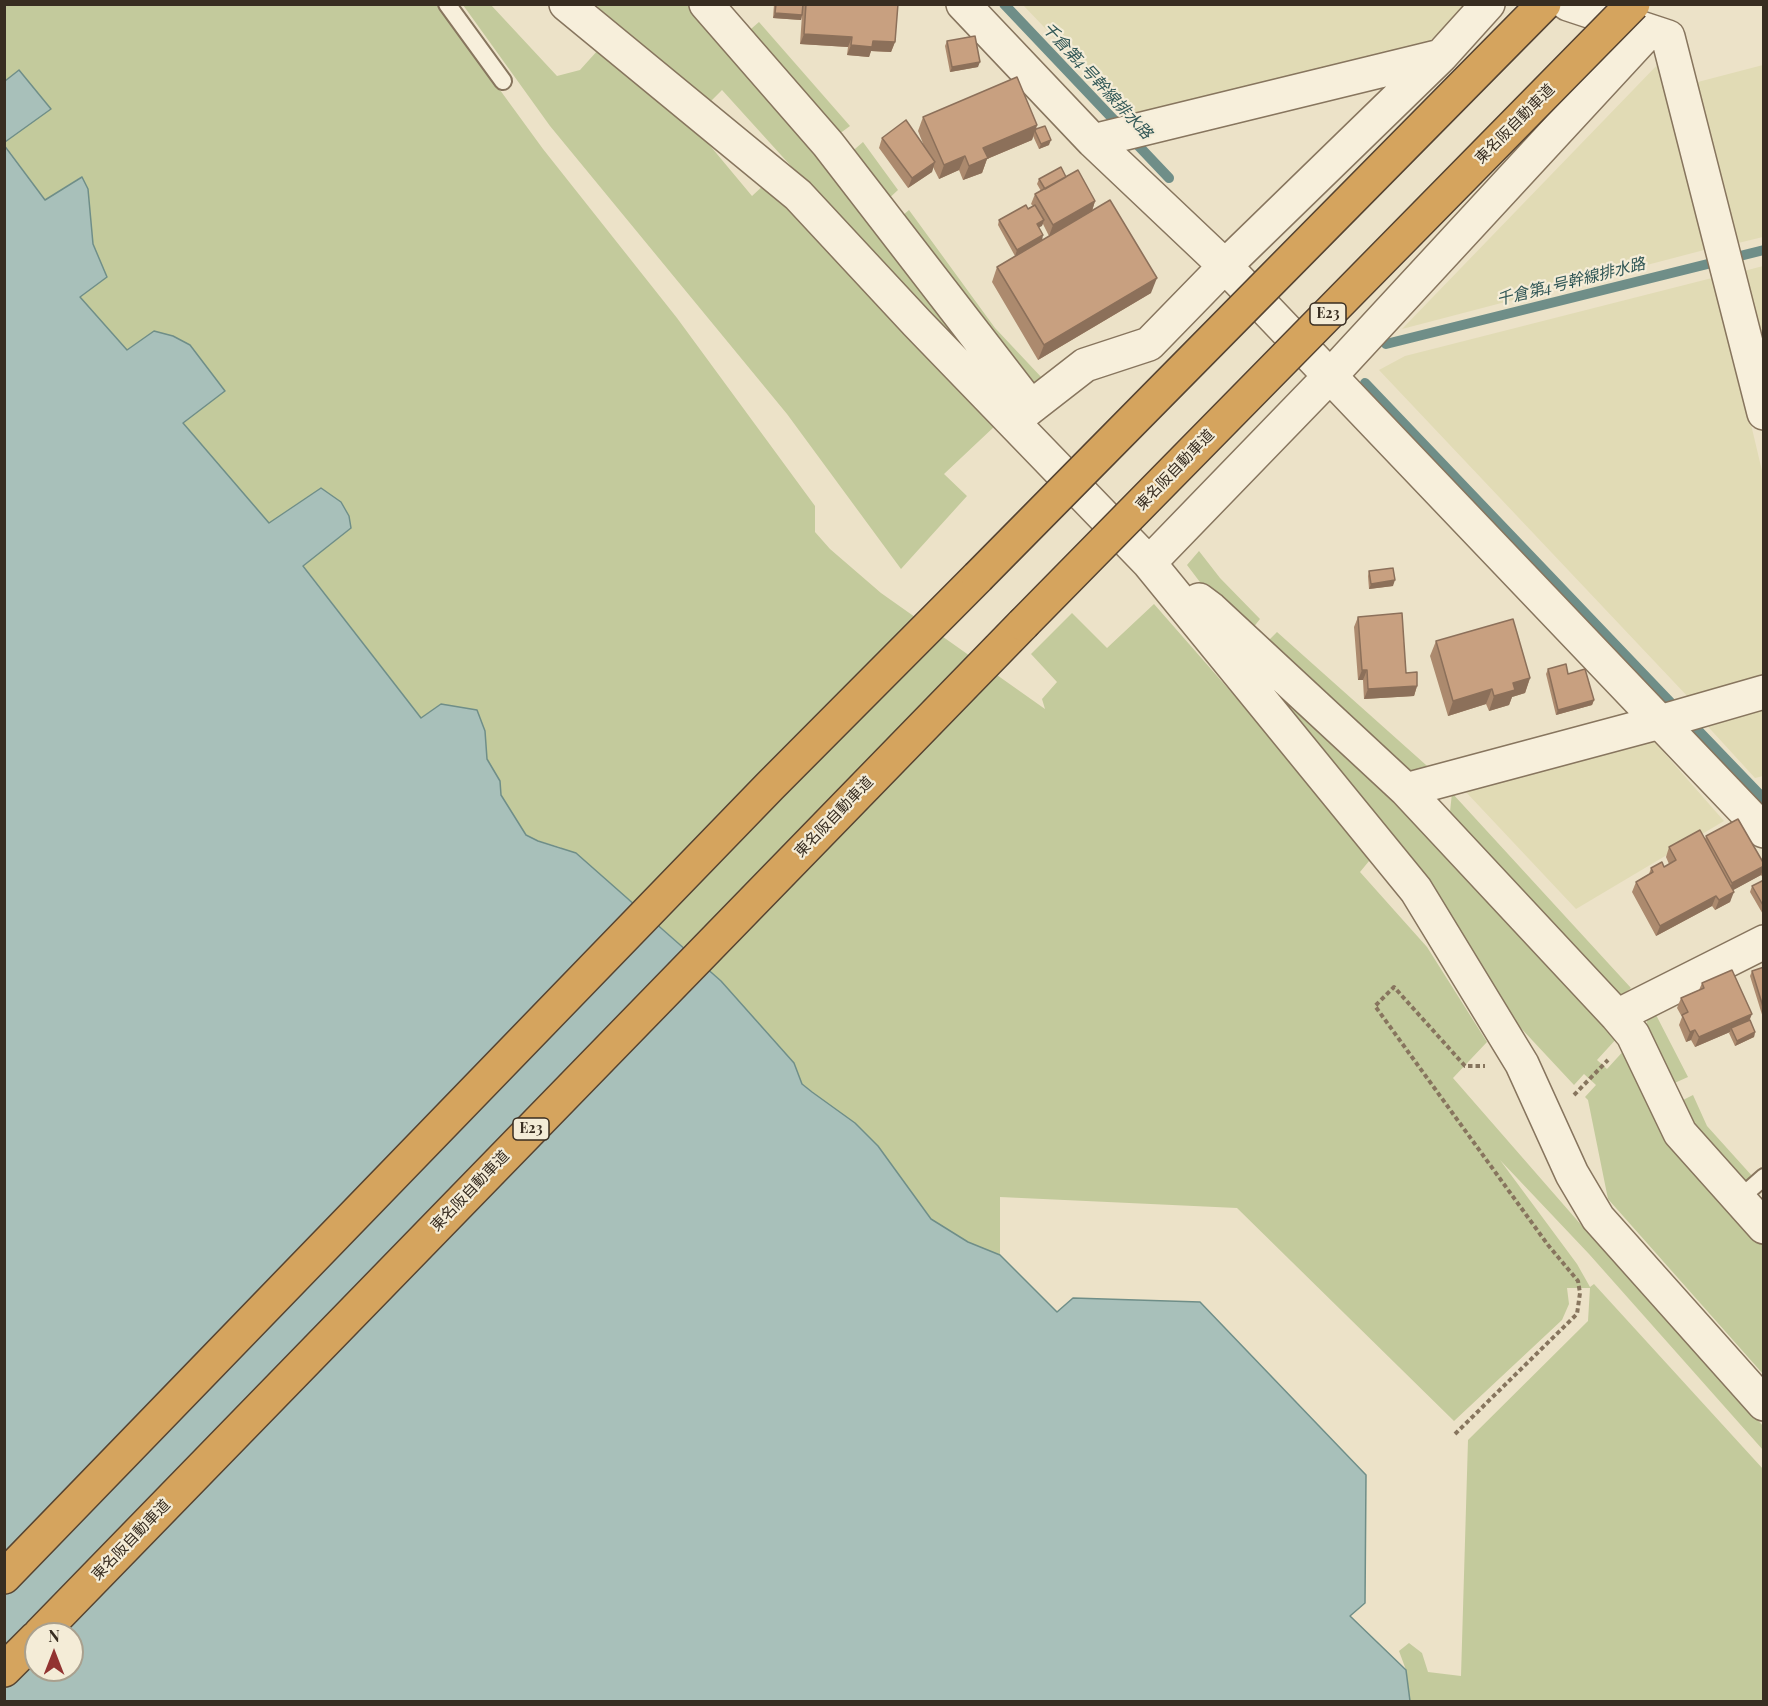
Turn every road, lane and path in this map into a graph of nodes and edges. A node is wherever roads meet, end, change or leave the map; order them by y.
1 (447, 4) edge
2 (566, 4) edge
3 (706, 4) edge
4 (963, 4) edge
5 (1488, 4) edge
6 (1544, 4) edge
7 (1568, 4) edge
8 (1641, 18) edge
9 (1441, 56) junction
10 (503, 81) dead end
11 (1116, 136) junction
12 (1225, 266) junction
13 (1330, 375) junction
14 (1764, 413) edge
15 (1022, 414) junction
16 (1149, 563) junction
17 (1764, 692) edge
18 (1660, 722) junction
19 (1406, 790) junction
20 (1764, 831) edge
21 (1764, 942) edge
22 (1617, 1016) junction
23 (1522, 1064) junction
24 (1603, 1066) dead end
25 (1579, 1090) dead end
26 (1764, 1177) edge
27 (1739, 1199) junction
28 (1764, 1227) edge
29 (1764, 1404) edge
30 (1455, 1434) dead end
31 (4, 1577) edge
32 (52, 1622) edge
33 (24, 1650) edge
34 (4, 1670) edge

1 - 10 lane
2 - 15 street
3 - 15 street
4 - 11 street
5 - 9 street
6 - 31 highway, bridge
7 - 8 street
8 - 13 street
8 - 14 street
8 - 32 highway, 東名阪自動車道 / E23, bridge
9 - 11 street
9 - 12 street
11 - 12 street
12 - 13 street
12 - 15 street
13 - 16 street
13 - 18 street
15 - 16 street
16 - 19 street
16 - 23 street
17 - 18 street
18 - 19 street
18 - 20 street
19 - 22 street
21 - 22 street
22 - 27 street
23 - 29 street
23 - 30 path
24 - 25 path
26 - 27 lane
27 - 28 street
33 - 34 highway

